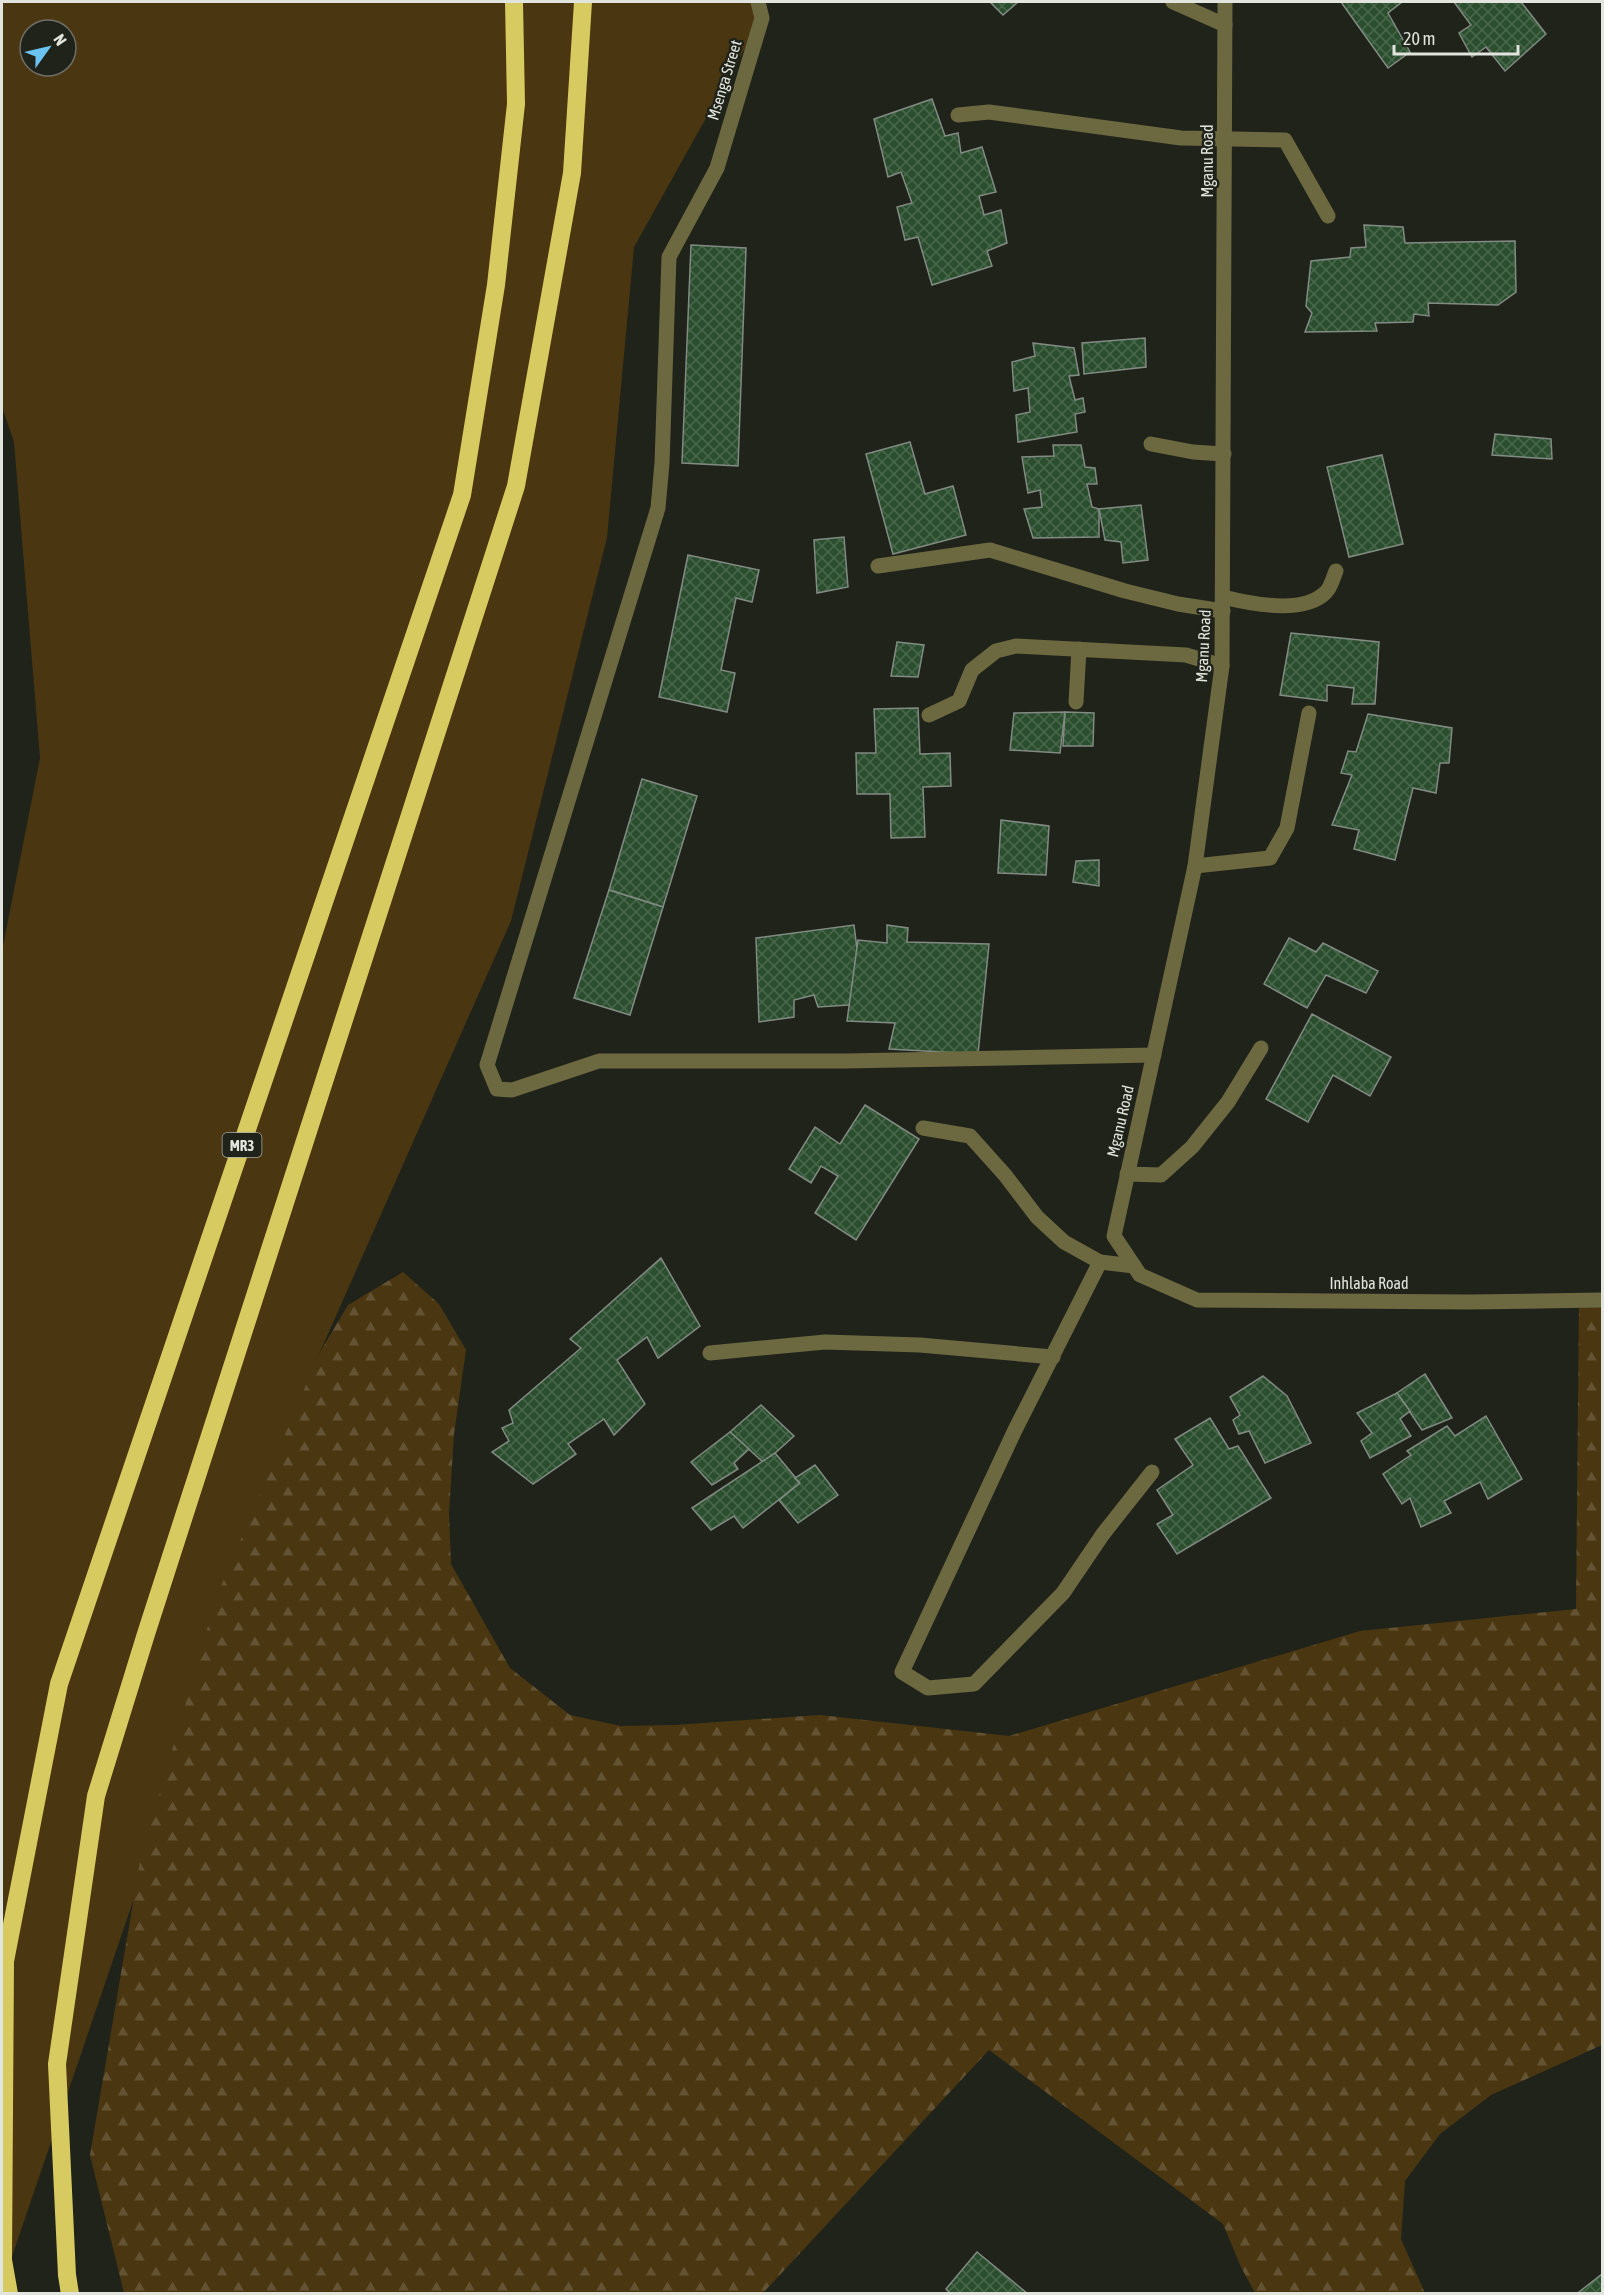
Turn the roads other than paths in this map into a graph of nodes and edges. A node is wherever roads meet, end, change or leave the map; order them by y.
1 (514, 2) edge
2 (583, 2) edge
3 (758, 2) edge
4 (1173, 2) edge
5 (1225, 2) edge
6 (1225, 25) junction
7 (958, 115) dead end
8 (1225, 140) junction
9 (1328, 216) dead end
10 (1151, 444) dead end
11 (1224, 454) junction
12 (878, 566) dead end
13 (1336, 571) dead end
14 (1223, 604) junction
15 (1079, 648) junction
16 (1222, 666) junction
17 (1076, 702) dead end
18 (1309, 713) dead end
19 (929, 715) dead end
20 (1195, 866) junction
21 (1260, 1048) dead end
22 (1154, 1055) junction
23 (923, 1128) dead end
24 (1126, 1173) junction
25 (1100, 1262) junction
26 (1137, 1270) junction
27 (1602, 1300) edge
28 (710, 1353) dead end
29 (1053, 1357) junction
30 (1152, 1472) dead end
31 (9, 2294) edge
32 (70, 2294) edge

1 - 31 highway, MR3
2 - 32 highway
3 - 22 street, Msenga Street
4 - 6 street
5 - 6 street, Mganu Road
6 - 8 street, Mganu Road
7 - 8 street
8 - 9 street
8 - 11 street, Mganu Road
10 - 11 street
11 - 14 street, Mganu Road
12 - 14 street
13 - 14 street
14 - 16 street, Mganu Road
15 - 16 street
15 - 17 street
15 - 19 street
16 - 20 street, Mganu Road
18 - 20 street
20 - 22 street, Mganu Road
21 - 24 street
22 - 24 street, Mganu Road
23 - 25 street
24 - 26 street, Mganu Road
25 - 26 street, Inhlaba Road
25 - 29 street
26 - 27 street, Inhlaba Road
28 - 29 street
29 - 30 street

